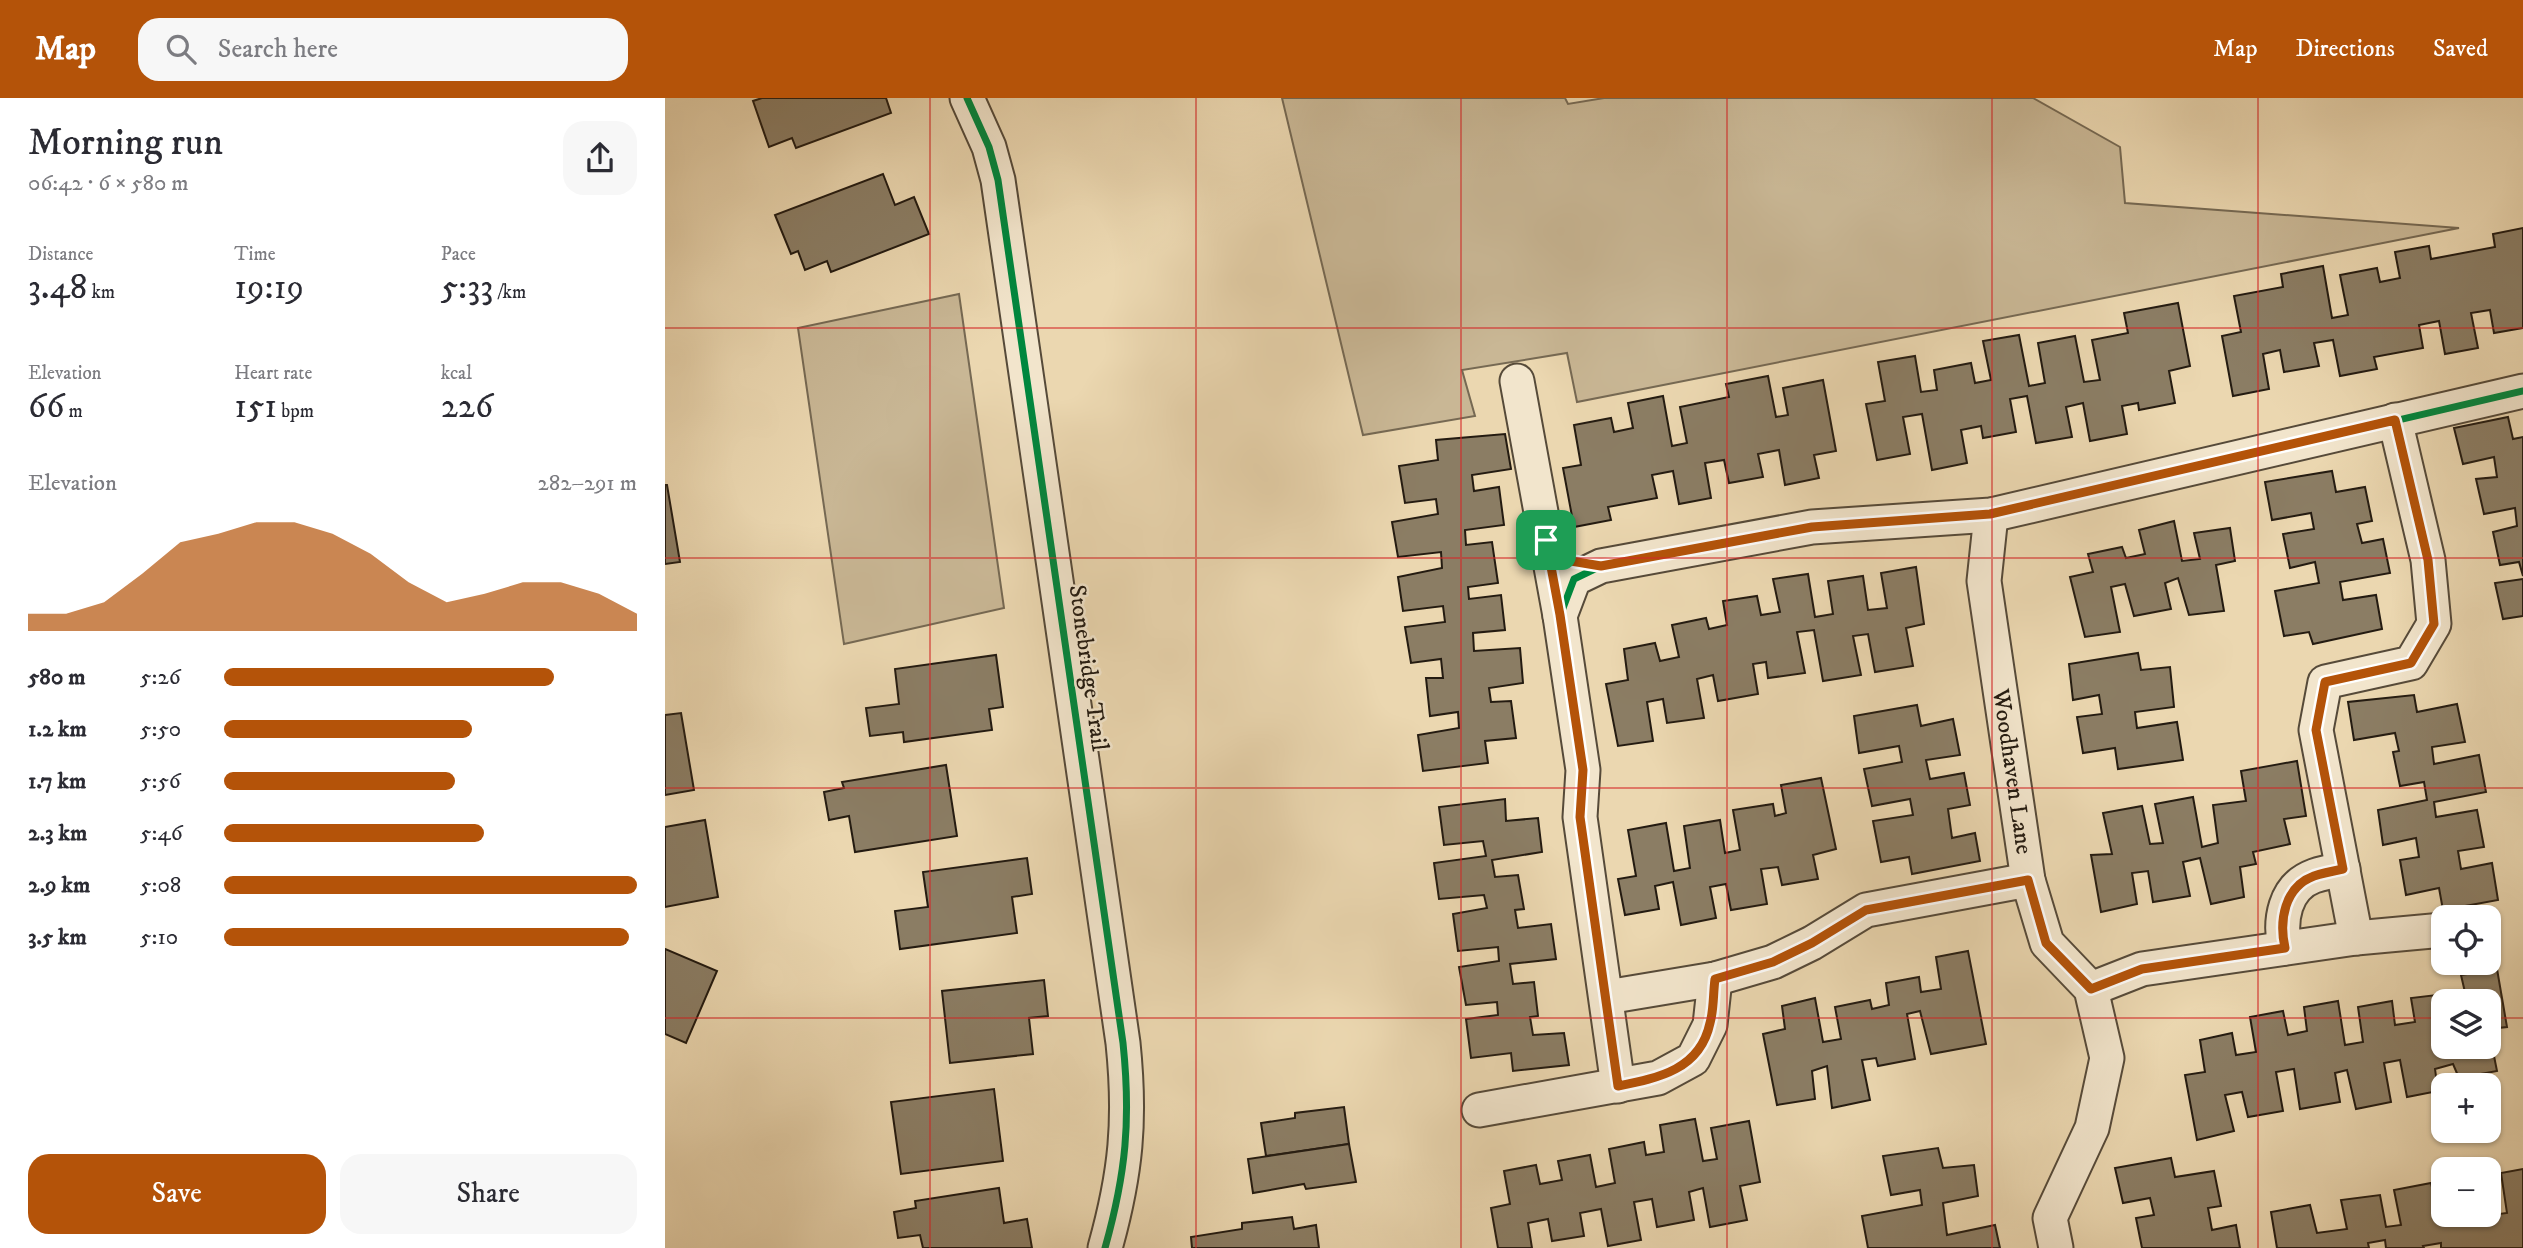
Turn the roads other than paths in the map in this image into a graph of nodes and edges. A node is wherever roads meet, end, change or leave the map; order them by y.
1 (967, 98) edge
2 (1517, 381) dead end
3 (2523, 391) edge
4 (2395, 420) junction
5 (1990, 514) junction
6 (1546, 540) junction
7 (1588, 573) junction
8 (1560, 615) junction
9 (2343, 869) junction
10 (2028, 880) junction
11 (2431, 931) edge
12 (2356, 938) junction
13 (2285, 948) junction
14 (1715, 979) junction
15 (2091, 989) junction
16 (1607, 997) junction
17 (1618, 1086) junction
18 (1479, 1110) dead end
19 (1105, 1248) edge
20 (2056, 1248) edge

1 - 19 street, Stonebridge Trail
2 - 6 street
3 - 4 street
4 - 5 street
4 - 9 street
5 - 7 street
5 - 10 street, Woodhaven Lane
6 - 7 street
6 - 8 street
7 - 8 street
8 - 16 street
9 - 12 street
9 - 13 street
10 - 14 street
10 - 15 street, Woodhaven Lane
11 - 12 street
12 - 13 street
13 - 15 street
14 - 16 street
14 - 17 street
15 - 20 street
16 - 17 street
17 - 18 street

